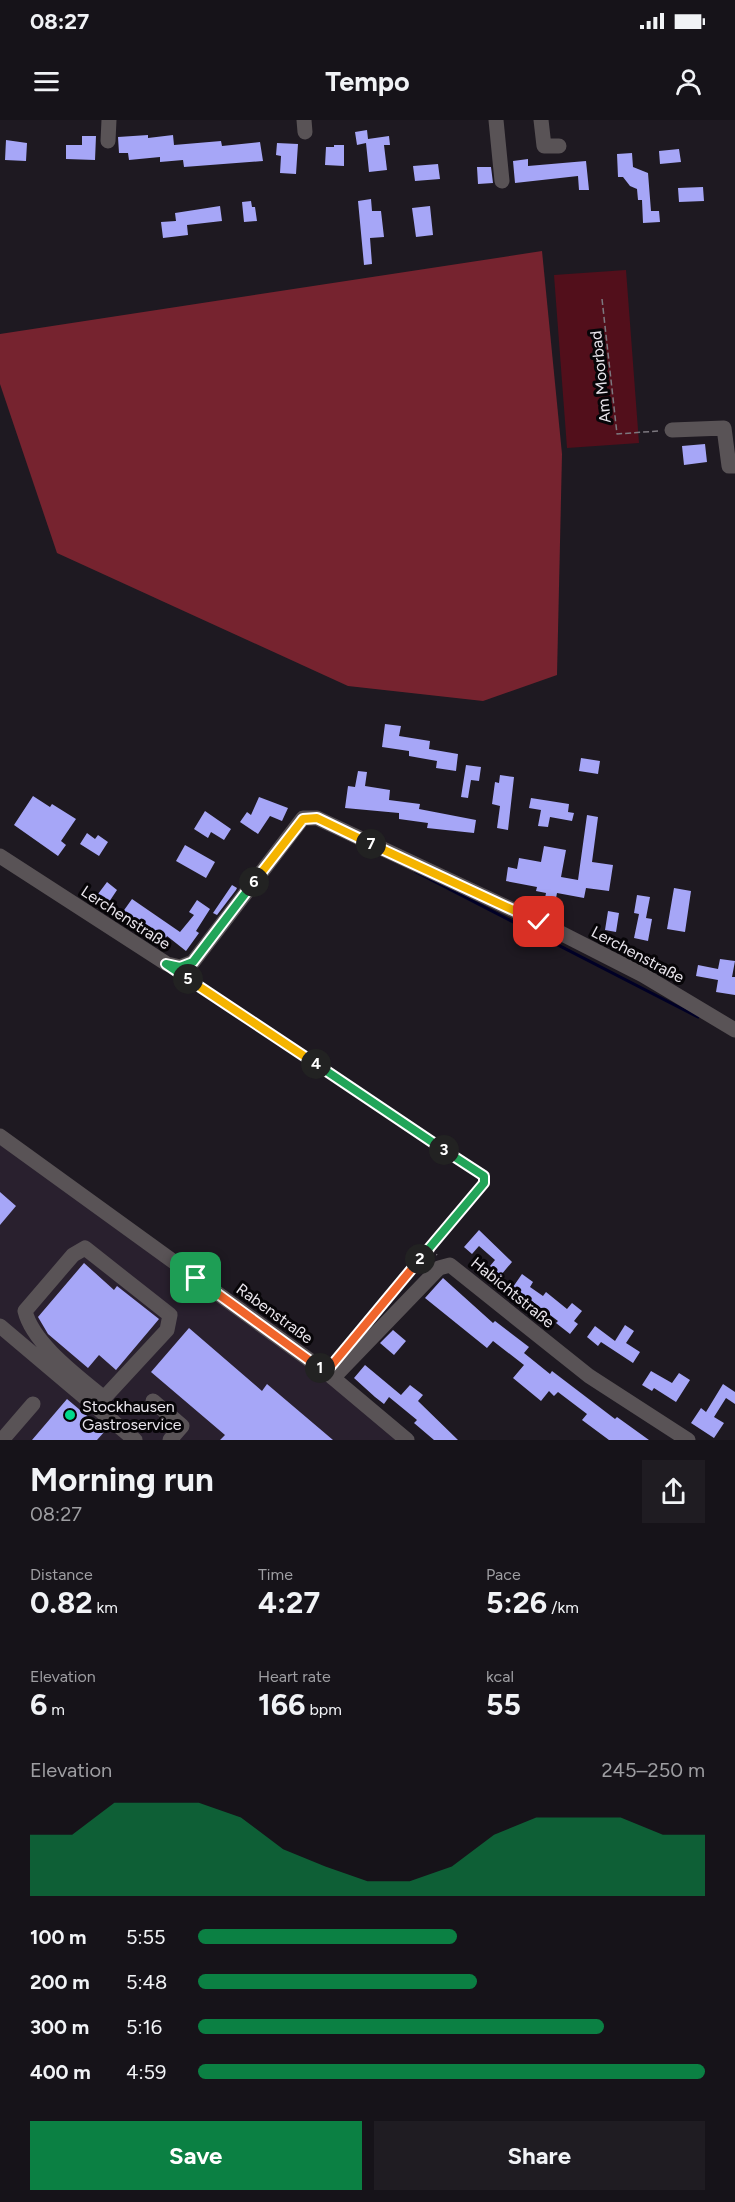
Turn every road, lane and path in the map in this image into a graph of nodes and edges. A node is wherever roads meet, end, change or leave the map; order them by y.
1 (109, 120) edge
2 (496, 120) edge
3 (541, 120) edge
4 (108, 141) dead end
5 (559, 146) dead end
6 (502, 181) dead end
7 (602, 299) dead end
8 (672, 430) joint
9 (735, 466) edge
10 (0, 856) edge
11 (186, 978) dead end
12 (735, 1030) edge
13 (0, 1136) edge
14 (0, 1326) edge
15 (363, 1328) dead end
16 (333, 1378) junction
17 (153, 1401) dead end
18 (100, 1403) junction
19 (33, 1404) dead end
20 (2, 1440) edge
21 (135, 1440) edge
22 (170, 1440) edge
23 (407, 1440) edge
24 (688, 1440) edge

1 - 4 street
2 - 6 street
3 - 5 street
7 - 8 path, Am Moorbad
8 - 9 street
10 - 12 street, Lerchenstraße
11 - 15 path
13 - 16 street, Rabenstraße
14 - 18 street
16 - 23 street, Rabenstraße
16 - 24 street, Habichtstraße
17 - 22 street
18 - 18 street
18 - 21 street
19 - 20 street

